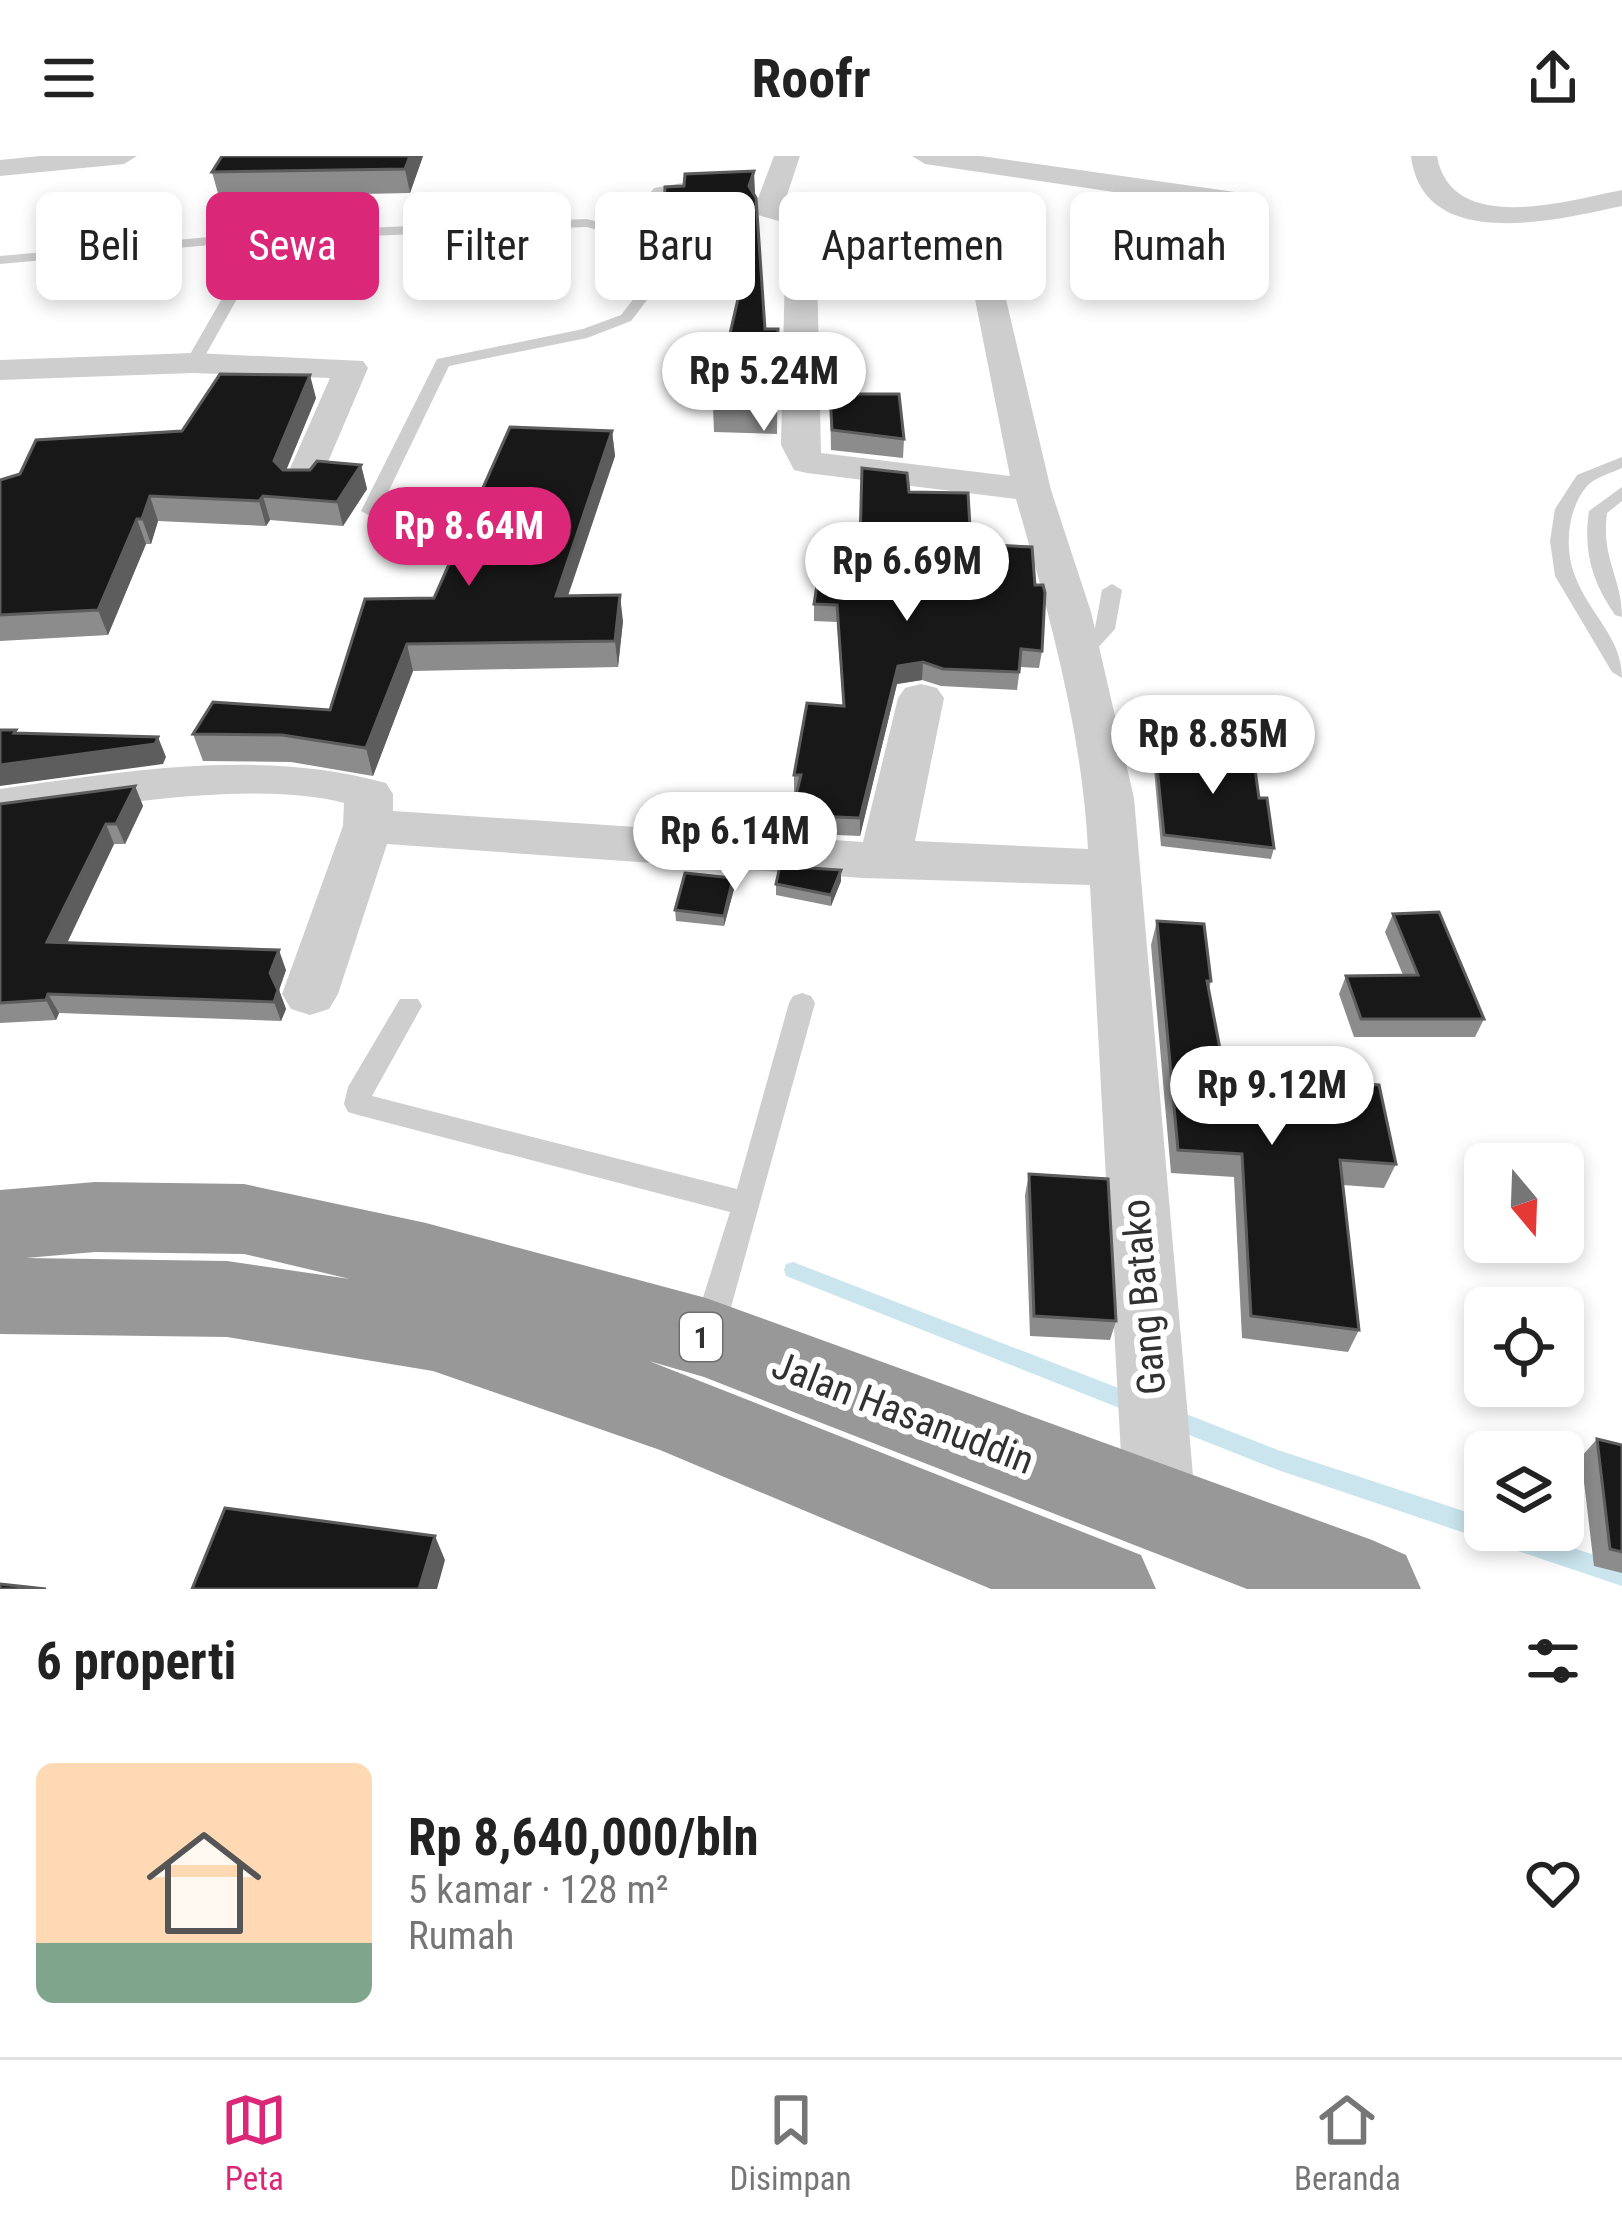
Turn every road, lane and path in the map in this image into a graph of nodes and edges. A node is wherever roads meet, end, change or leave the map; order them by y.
1 (124, 156) edge
2 (787, 156) edge
3 (925, 156) edge
4 (1426, 156) edge
5 (0, 168) edge
6 (716, 181) edge
7 (658, 192) edge
8 (1174, 192) edge
9 (1622, 198) edge
10 (595, 225) edge
11 (379, 231) edge
12 (206, 241) edge
13 (0, 260) edge
14 (229, 300) edge
15 (640, 300) edge
16 (991, 300) edge
17 (193, 363) junction
18 (0, 370) edge
19 (1622, 462) edge
20 (303, 482) edge
21 (1032, 490) junction
22 (1622, 492) edge
23 (370, 512) dead end
24 (1112, 590) dead end
25 (1622, 611) edge
26 (1078, 658) junction
27 (1622, 672) edge
28 (921, 698) dead end
29 (0, 805) edge
30 (368, 826) junction
31 (879, 856) junction
32 (1113, 868) junction
33 (310, 994) dead end
34 (802, 1004) dead end
35 (409, 1006) dead end
36 (747, 1204) junction
37 (0, 1225) edge
38 (0, 1296) edge
39 (706, 1338) junction
40 (1160, 1510) junction
41 (1107, 1589) edge
42 (1372, 1589) edge

1 - 5 street
2 - 21 street
3 - 8 street
4 - 9 street
6 - 7 lane
10 - 11 lane
12 - 13 lane
14 - 17 lane
15 - 23 lane
16 - 21 street, Gang Batako
17 - 18 street
17 - 20 street
19 - 27 lane
21 - 26 street, Gang Batako
22 - 25 lane
24 - 26 lane
26 - 32 street, Gang Batako
28 - 31 street
29 - 30 street
30 - 31 street
30 - 33 street
31 - 32 street
32 - 40 street, Gang Batako
34 - 36 lane
35 - 36 lane
36 - 39 lane
37 - 39 highway, Jalan Hasanuddin / 1
38 - 41 highway
39 - 40 highway, Jalan Hasanuddin / 1
40 - 42 highway, Jalan Hasanuddin / 1

